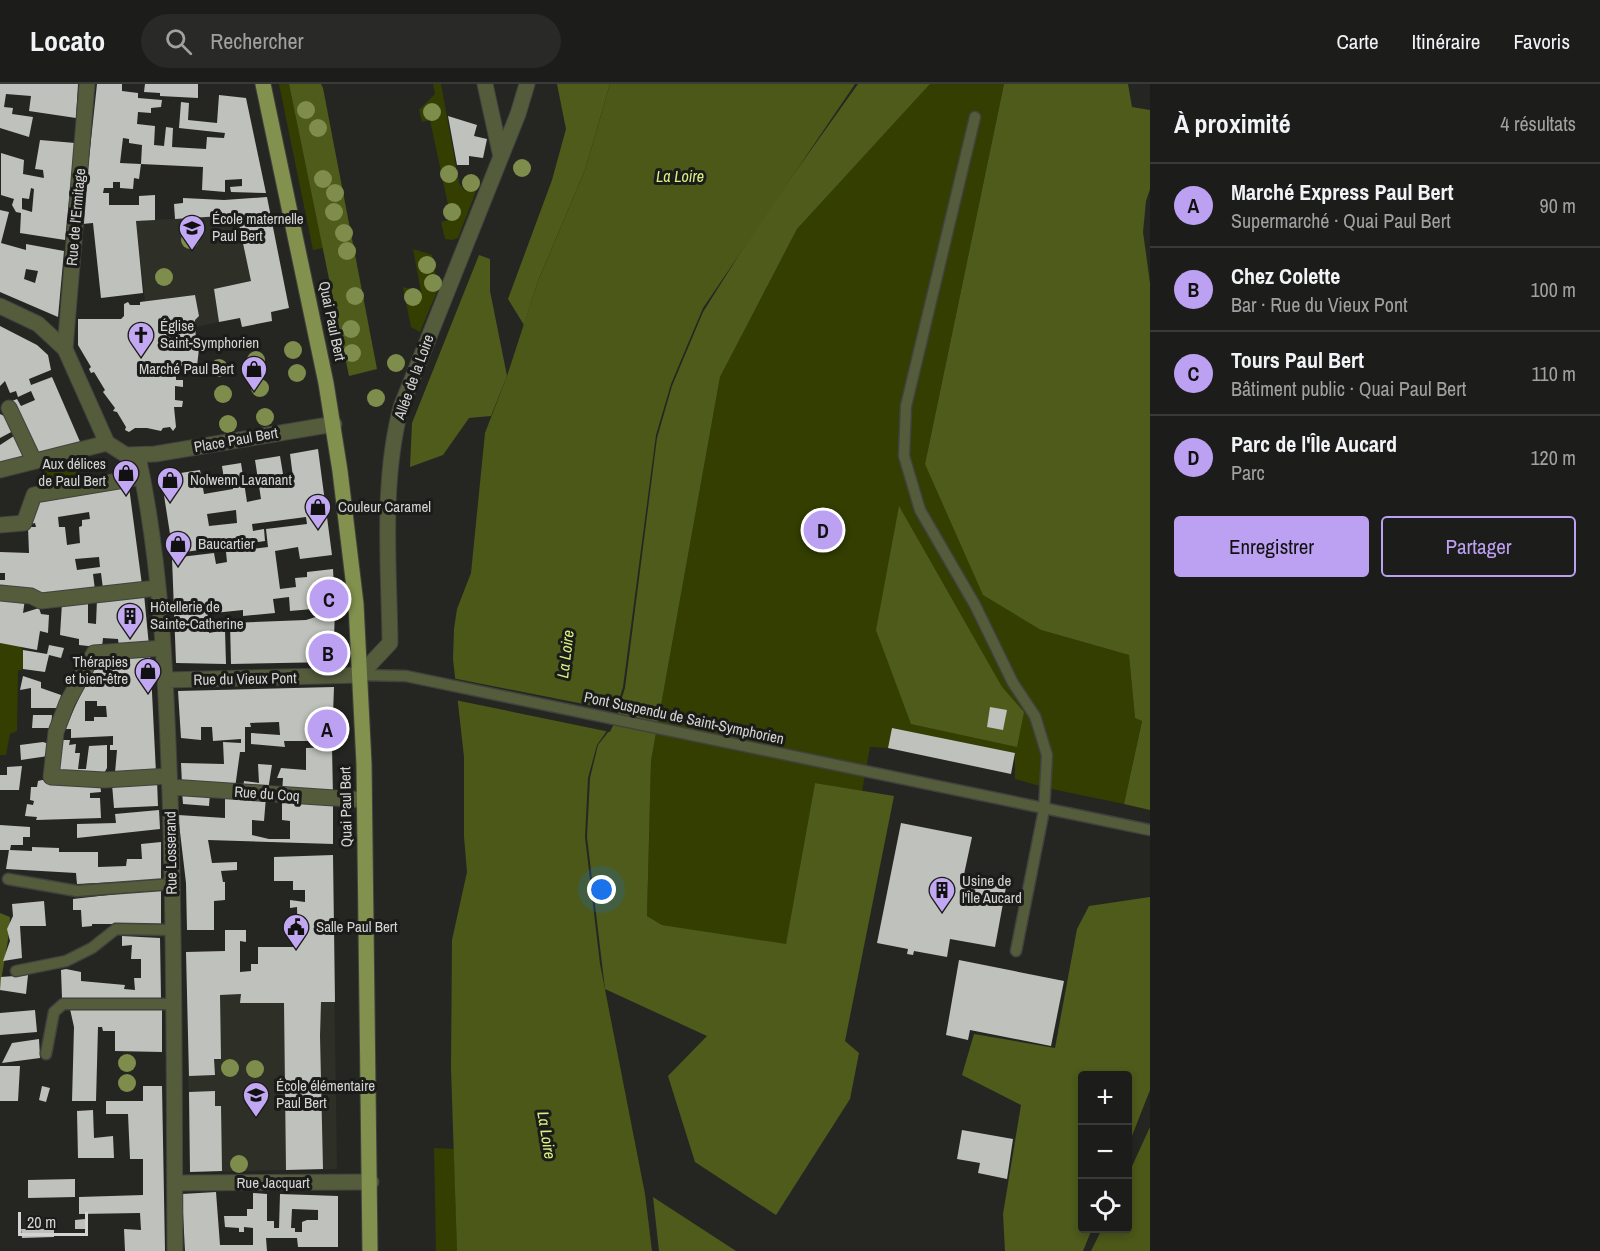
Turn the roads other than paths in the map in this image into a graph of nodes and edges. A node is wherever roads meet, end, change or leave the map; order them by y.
1 (87, 84) edge
2 (263, 84) edge
3 (485, 84) edge
4 (527, 84) edge
5 (975, 117) dead end
6 (501, 156) junction
7 (0, 306) edge
8 (65, 349) junction
9 (9, 408) dead end
10 (333, 424) junction
11 (107, 443) junction
12 (138, 456) junction
13 (34, 461) junction
14 (0, 470) edge
15 (142, 477) junction
16 (0, 525) edge
17 (157, 588) junction
18 (0, 593) edge
19 (163, 648) junction
20 (360, 675) junction
21 (165, 680) junction
22 (170, 782) junction
23 (364, 800) junction
24 (1044, 810) junction
25 (1150, 831) edge
26 (8, 879) dead end
27 (172, 884) junction
28 (172, 930) junction
29 (1016, 951) dead end
30 (16, 971) dead end
31 (173, 1004) junction
32 (46, 1054) dead end
33 (371, 1182) junction
34 (175, 1183) junction
35 (176, 1251) edge
36 (370, 1251) edge

1 - 8 street, Rue de l'Ermitage
2 - 10 main road, Quai Paul Bert
3 - 6 street
4 - 6 street, Allée de la Loire
5 - 24 lane
6 - 20 street, Allée de la Loire
7 - 8 street
8 - 11 street
9 - 13 street
10 - 12 street, Place Paul Bert
10 - 20 main road, Quai Paul Bert
11 - 12 street
11 - 13 street
12 - 15 street, Rue Losserand
13 - 14 street
15 - 16 street
15 - 17 street, Rue Losserand
17 - 18 street
17 - 19 street, Rue Losserand
19 - 21 street, Rue Losserand
19 - 22 street, Rue du Coq
20 - 21 street, Rue du Vieux Pont
20 - 23 main road, Quai Paul Bert
20 - 24 lane, Pont Suspendu de Saint-Symphorien
21 - 22 street, Rue Losserand
22 - 23 street, Rue du Coq
22 - 27 street, Rue Losserand
23 - 33 main road, Quai Paul Bert
24 - 25 lane, Pont Suspendu de Saint-Symphorien
24 - 29 lane
26 - 27 lane
27 - 28 street, Rue Losserand
28 - 30 lane
28 - 31 street, Rue Losserand
31 - 32 lane
31 - 34 street, Rue Losserand
33 - 34 street, Rue Jacquart
33 - 36 main road, Quai Paul Bert
34 - 35 street, Rue Losserand

